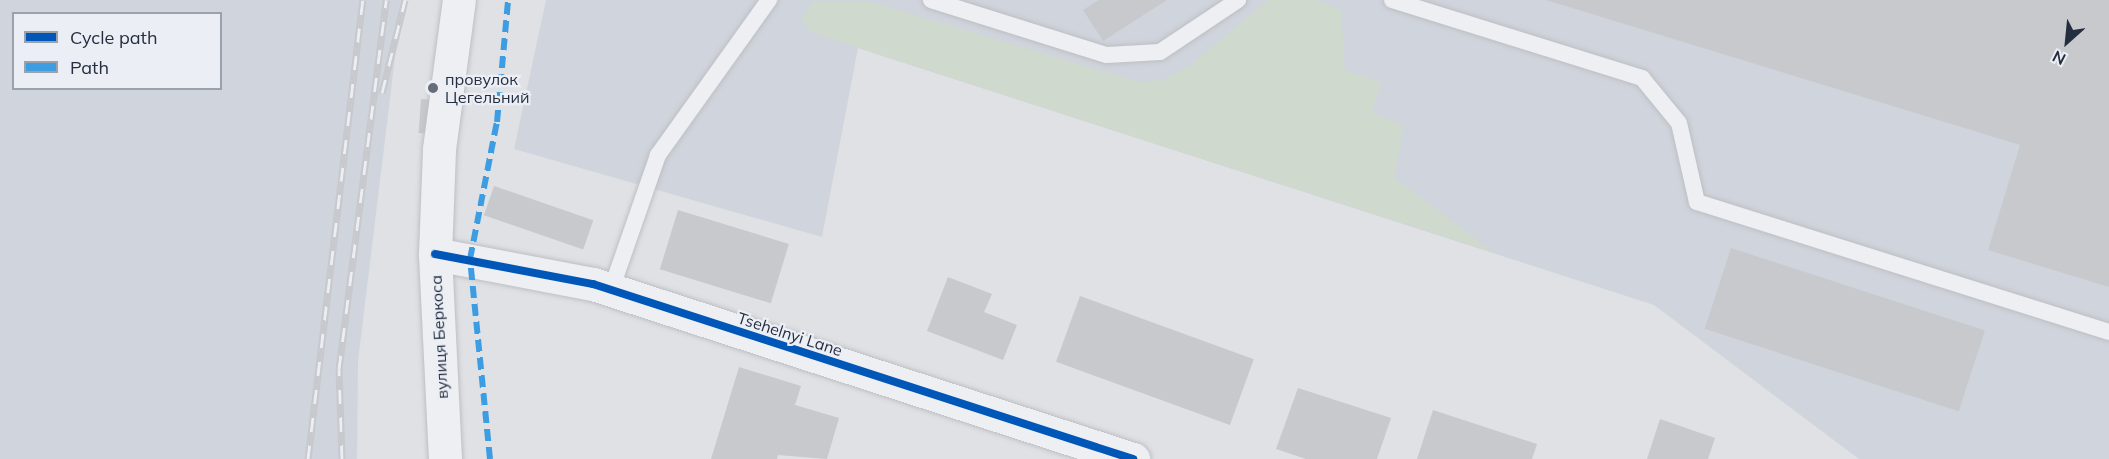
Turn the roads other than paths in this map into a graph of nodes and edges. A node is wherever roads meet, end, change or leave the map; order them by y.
1 (459, 0) edge
2 (769, 0) edge
3 (931, 0) edge
4 (1238, 0) edge
5 (1392, 0) edge
6 (435, 254) junction
7 (611, 290) junction
8 (2109, 332) edge
9 (445, 459) edge
10 (1133, 459) edge

1 - 6 street, вулиця Беркоса
2 - 7 lane
3 - 4 lane
5 - 8 lane
6 - 7 street, Tsehelnyi Lane
6 - 9 street, вулиця Беркоса
7 - 10 street, Tsehelnyi Lane

